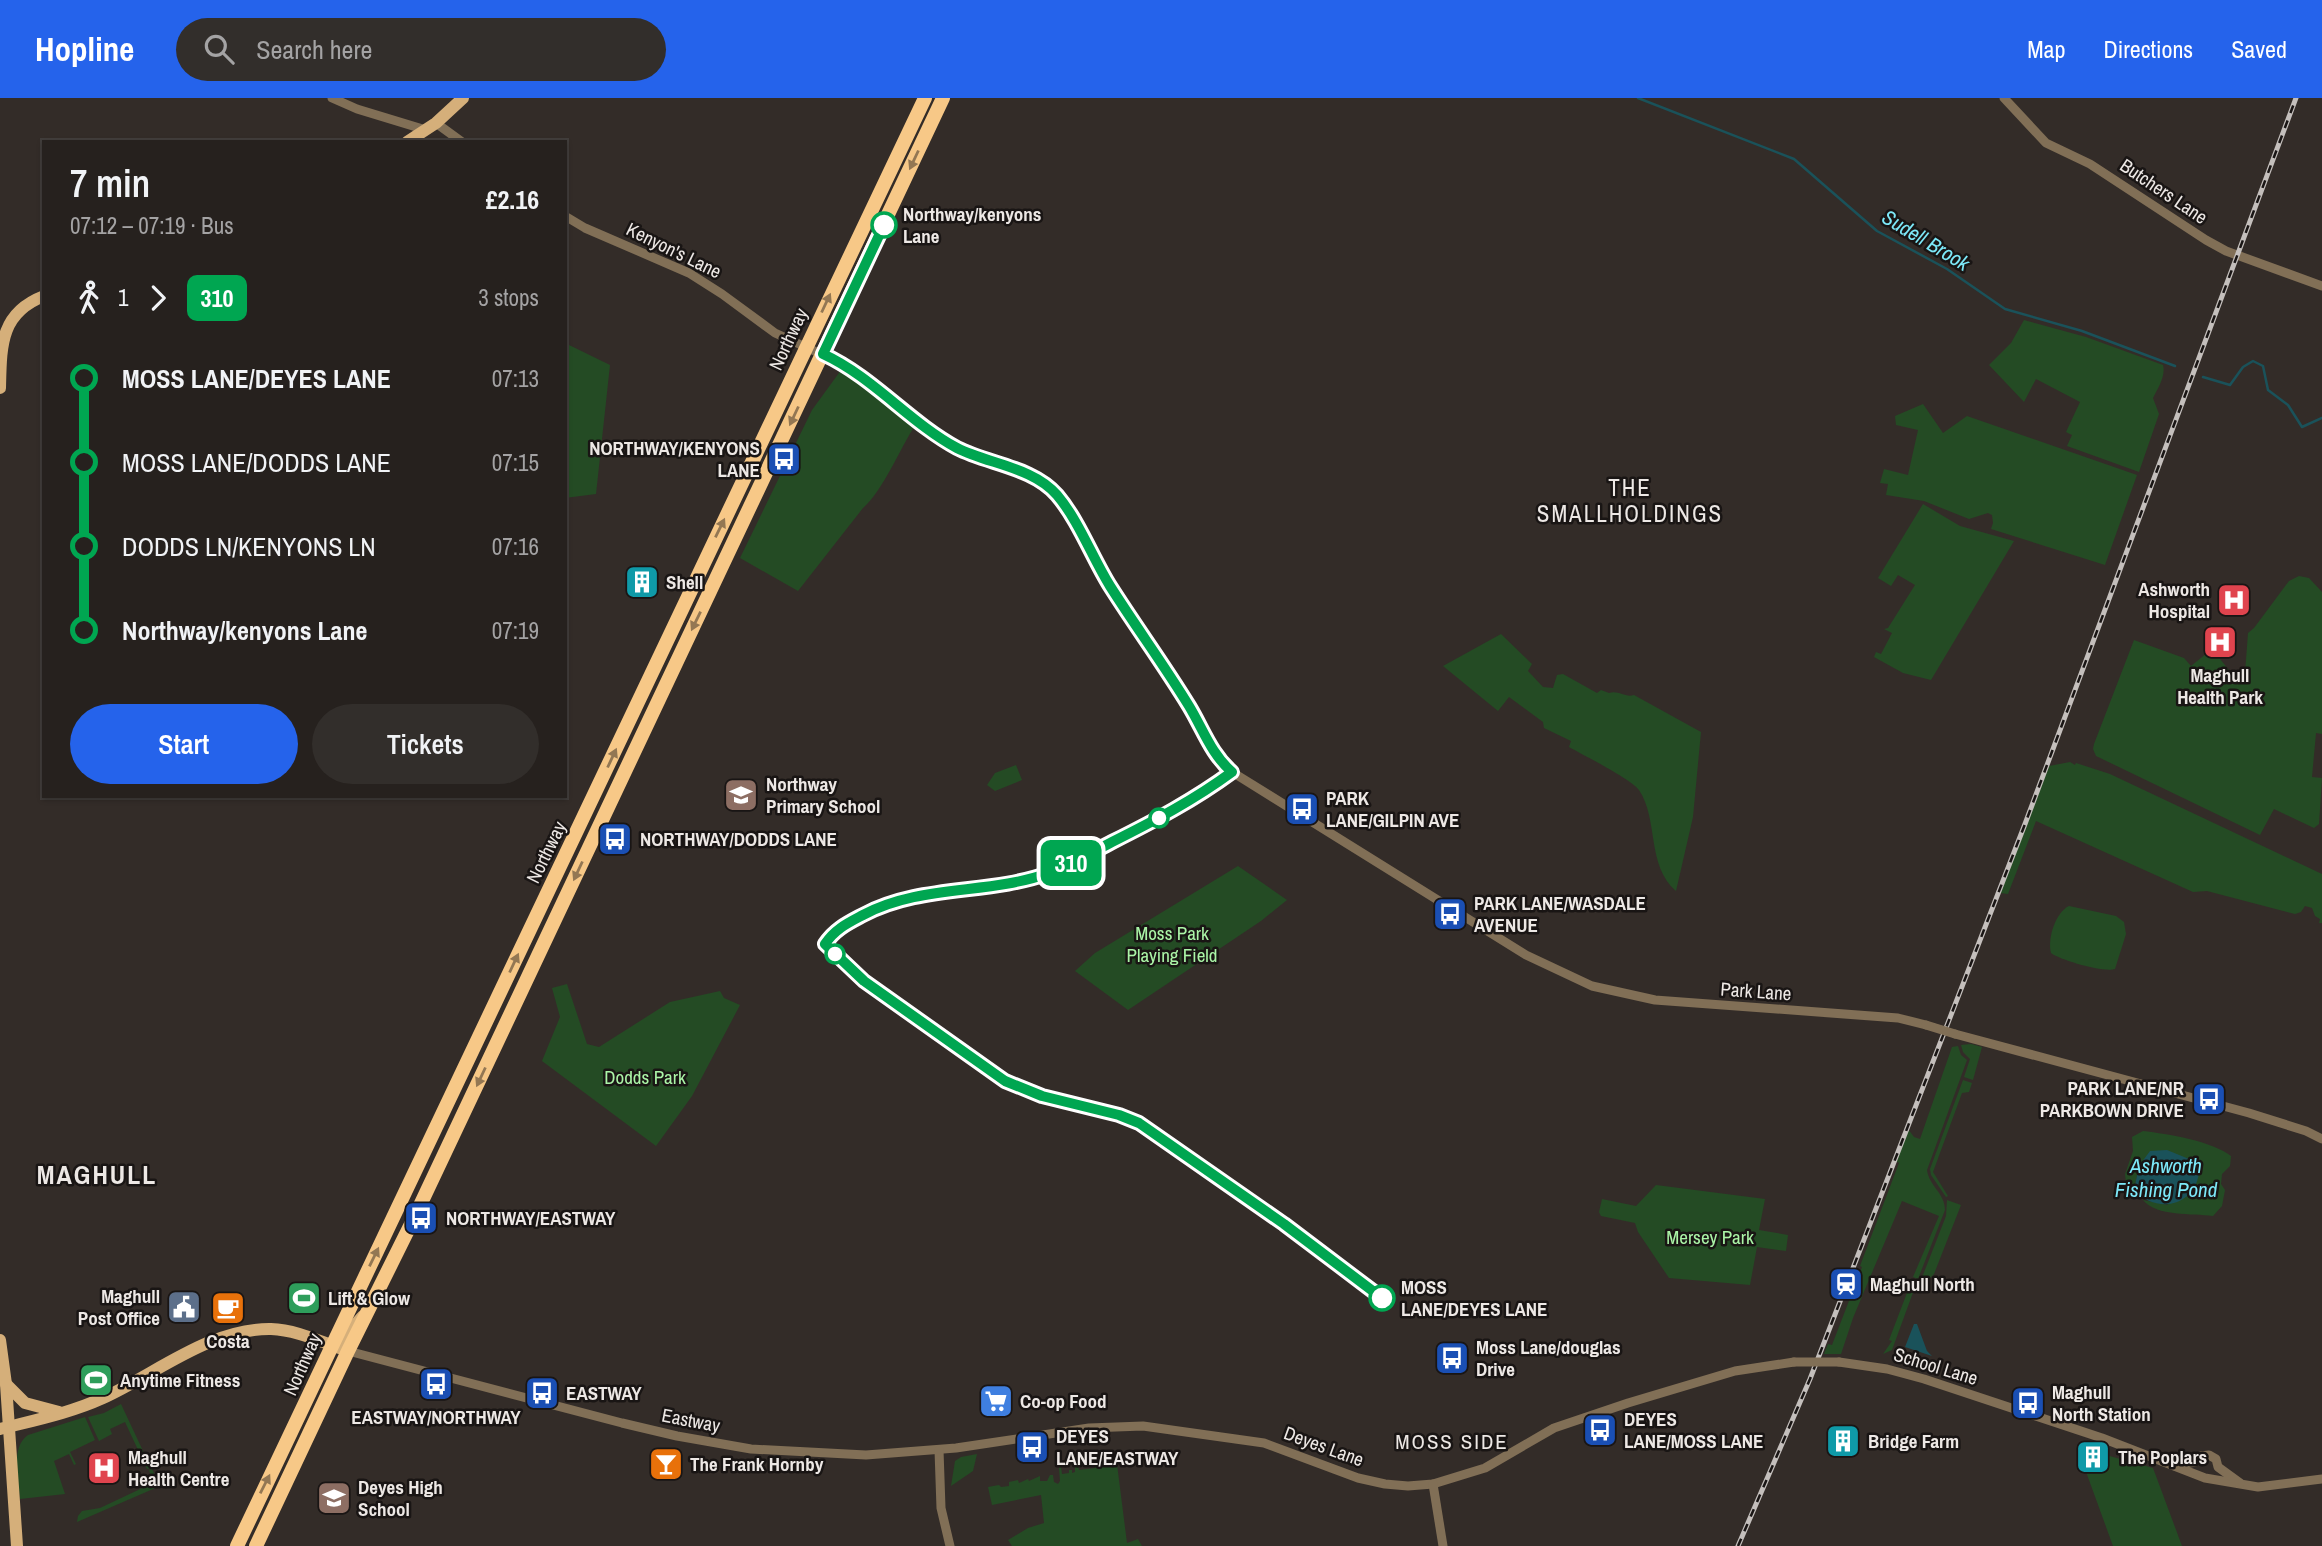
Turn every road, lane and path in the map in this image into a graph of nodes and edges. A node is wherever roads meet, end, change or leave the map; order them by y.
1 (331, 98) edge
2 (463, 98) edge
3 (925, 98) edge
4 (943, 98) edge
5 (2004, 98) edge
6 (431, 127) junction
7 (410, 140) edge
8 (458, 140) edge
9 (567, 217) edge
10 (2322, 286) edge
11 (42, 297) edge
12 (806, 347) junction
13 (823, 354) junction
14 (0, 388) edge
15 (1232, 772) joint
16 (522, 988) junction
17 (463, 1070) junction
18 (2322, 1139) edge
19 (368, 1311) junction
20 (0, 1340) edge
21 (331, 1346) junction
22 (348, 1351) junction
23 (6, 1384) junction
24 (1680, 1388) joint
25 (64, 1413) junction
26 (4, 1428) edge
27 (939, 1450) junction
28 (2195, 1462) junction
29 (2175, 1466) junction
30 (2218, 1467) junction
31 (2198, 1475) junction
32 (2210, 1478) junction
33 (2322, 1479) edge
34 (1433, 1484) junction
35 (2241, 1484) junction
36 (17, 1546) edge
37 (237, 1546) edge
38 (256, 1546) edge
39 (950, 1546) edge
40 (1443, 1546) edge

1 - 6 street
2 - 6 main road
12 -> 3 highway, Northway
4 -> 13 highway, Northway
5 - 10 street, Butchers Lane
6 - 7 main road
6 - 8 street
9 - 12 street, Kenyon's Lane
11 - 14 main road
12 - 13 street, Kenyon's Lane
17 -> 12 highway, Northway
13 - 15 street, Kenyon's Lane
13 -> 16 highway, Northway
15 - 18 street, Park Lane, bridge
16 - 17 highway
16 -> 19 highway, Northway
21 -> 17 highway, Northway
19 - 21 main road
19 - 22 highway, Northway
20 - 23 main road
21 - 22 main road
21 - 25 main road
37 -> 21 highway, Northway
22 - 27 street, Eastway
22 - 38 highway, Northway
23 - 25 main road
23 - 26 main road
24 - 29 street, School Lane, bridge
24 - 34 street, Deyes Lane
25 - 26 main road
26 - 36 main road
27 - 34 street, Deyes Lane
27 - 39 street
28 - 29 street
28 - 30 street
28 - 31 street
29 - 31 street, School Lane
30 - 32 street
30 - 35 street
31 - 32 street, School Lane
32 - 35 street, School Lane
33 - 35 street, School Lane
34 - 40 street

